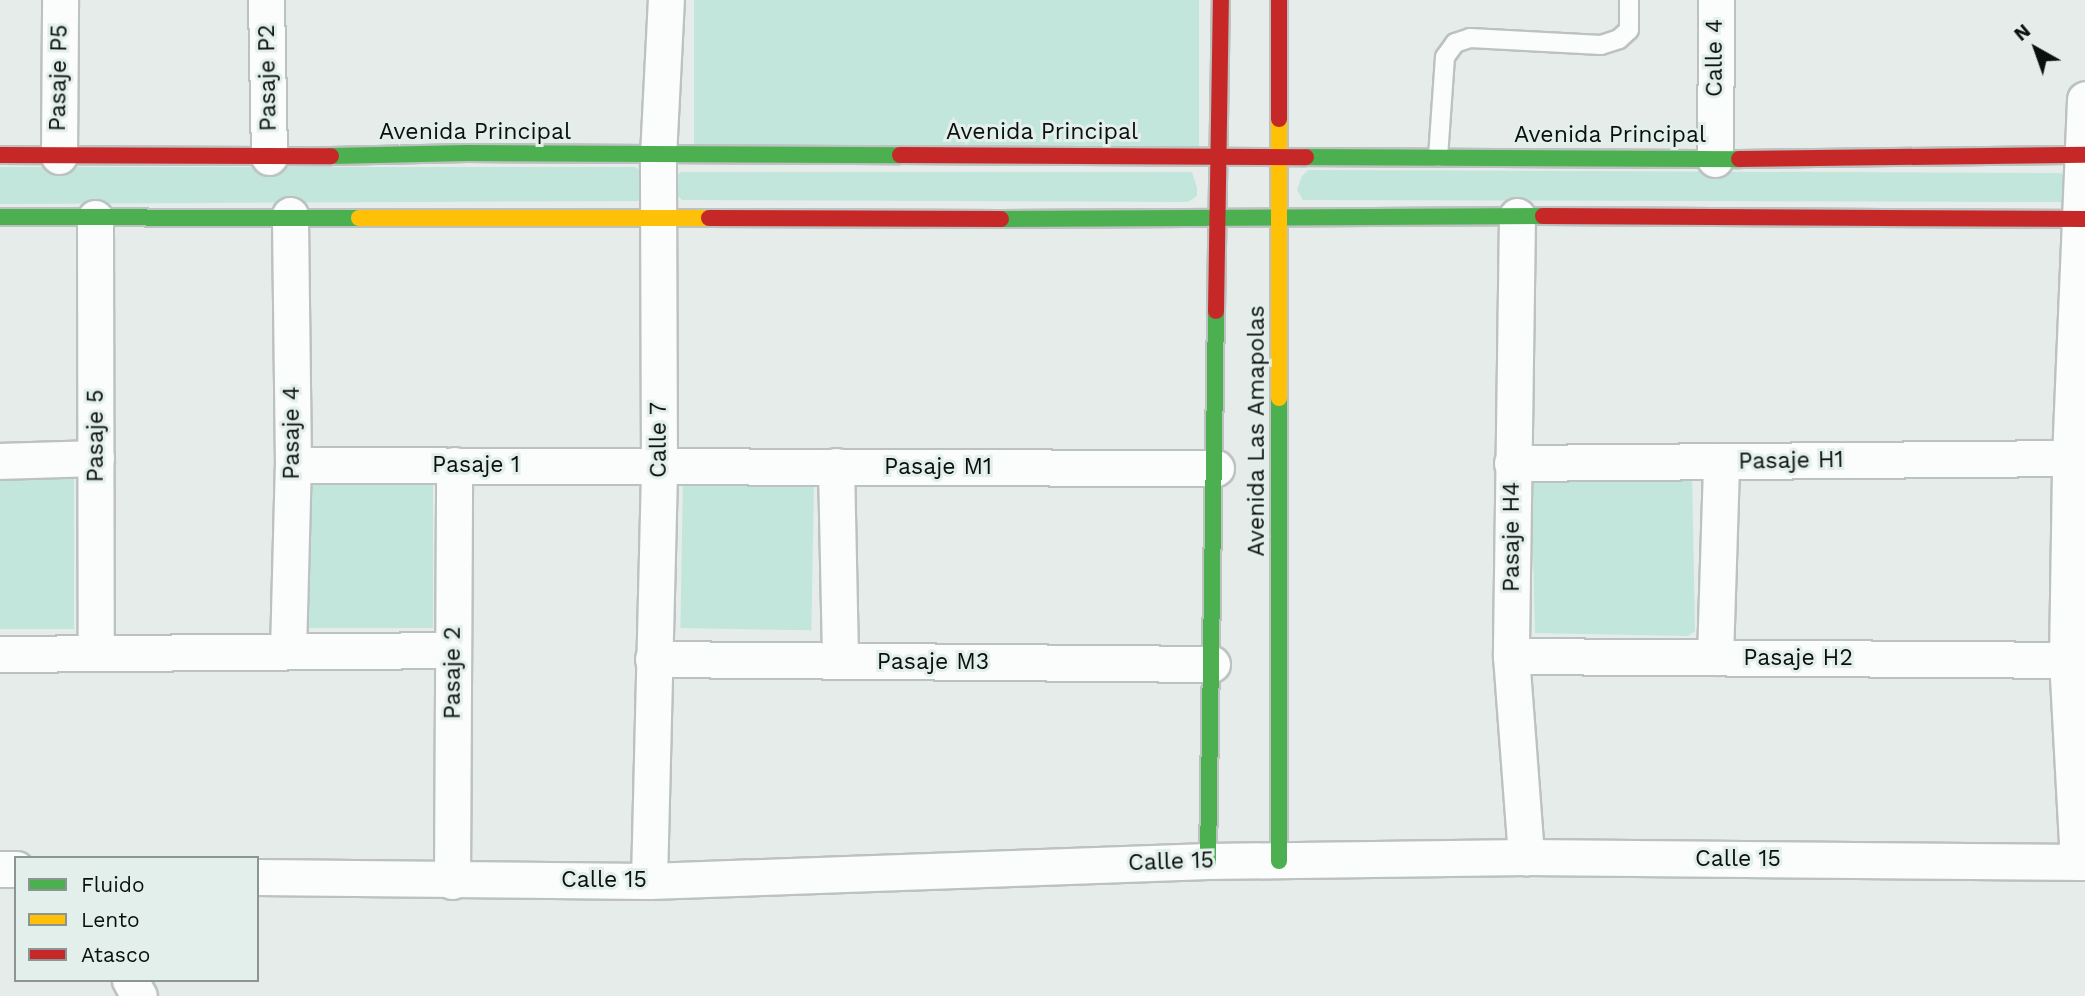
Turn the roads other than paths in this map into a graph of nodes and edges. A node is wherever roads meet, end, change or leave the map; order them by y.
1 (60, 0) edge
2 (266, 0) edge
3 (666, 0) edge
4 (1221, 0) edge
5 (1279, 0) edge
6 (1629, 0) edge
7 (1716, 0) edge
8 (2085, 99) edge
9 (0, 155) edge
10 (1217, 155) junction
11 (1280, 155) junction
12 (2084, 155) edge
13 (59, 156) junction
14 (658, 156) junction
15 (269, 157) junction
16 (1438, 157) junction
17 (1715, 159) junction
18 (290, 215) junction
19 (1517, 216) junction
20 (0, 217) edge
21 (95, 218) junction
22 (658, 218) junction
23 (1218, 218) junction
24 (1279, 219) junction
25 (2082, 219) edge
26 (96, 458) junction
27 (2070, 458) junction
28 (0, 461) edge
29 (1721, 461) junction
30 (1512, 463) junction
31 (293, 465) junction
32 (454, 465) junction
33 (659, 465) junction
34 (836, 466) junction
35 (1216, 468) junction
36 (453, 650) junction
37 (288, 651) junction
38 (96, 653) junction
39 (0, 654) edge
40 (1511, 656) junction
41 (1716, 657) junction
42 (653, 659) junction
43 (2076, 660) edge
44 (839, 661) junction
45 (1212, 664) junction
46 (1526, 858) junction
47 (1208, 861) junction
48 (1279, 861) junction
49 (2082, 862) edge
50 (259, 877) edge
51 (649, 880) junction
52 (453, 881) junction

1 - 13 street, Pasaje P5
2 - 15 street, Pasaje P2
3 - 14 street, Calle 7
4 - 10 street, Avenida Las Amapolas
5 - 11 street, Avenida Las Amapolas
6 - 16 lane
7 - 17 street, Calle 4
8 - 12 street
9 - 13 street, Avenida Principal
10 - 11 street, Avenida Principal
10 - 14 street, Avenida Principal
10 - 23 street, Avenida Las Amapolas
11 - 16 street, Avenida Principal
11 - 24 street, Avenida Las Amapolas
12 - 17 street, Avenida Principal
12 - 25 street
13 - 15 street, Avenida Principal
14 - 15 street, Avenida Principal
14 - 22 street, Calle 7
16 - 17 street, Avenida Principal
18 - 21 street
18 - 22 street
18 - 31 street, Pasaje 4
19 - 24 street
19 - 25 street
19 - 30 street, Pasaje H4
20 - 21 street
21 - 26 street, Pasaje 5
22 - 23 street
22 - 33 street, Calle 7
23 - 24 street
23 - 35 street, Avenida Las Amapolas
24 - 48 street, Avenida Las Amapolas
25 - 27 street
26 - 28 street
26 - 38 street, Pasaje 5
27 - 29 street, Pasaje H1
27 - 43 street
29 - 30 street, Pasaje H1
29 - 41 street
30 - 40 street, Pasaje H4
31 - 32 street, Pasaje 1
31 - 37 street, Pasaje 4
32 - 33 street, Pasaje 1
32 - 36 street, Pasaje 2
33 - 34 street, Pasaje M1
33 - 42 street, Calle 7
34 - 35 street, Pasaje M1
34 - 44 street
35 - 45 street, Avenida Las Amapolas
36 - 37 street
36 - 52 street, Pasaje 2
37 - 38 street
38 - 39 street
40 - 41 street, Pasaje H2
40 - 46 street, Pasaje H4
41 - 43 street, Pasaje H2
42 - 44 street, Pasaje M3
42 - 51 street, Calle 7
43 - 49 street
44 - 45 street, Pasaje M3
45 - 47 street, Avenida Las Amapolas
46 - 48 street, Calle 15
46 - 49 street, Calle 15
47 - 48 street, Calle 15
47 - 51 street, Calle 15
50 - 52 street, Calle 15
51 - 52 street, Calle 15

